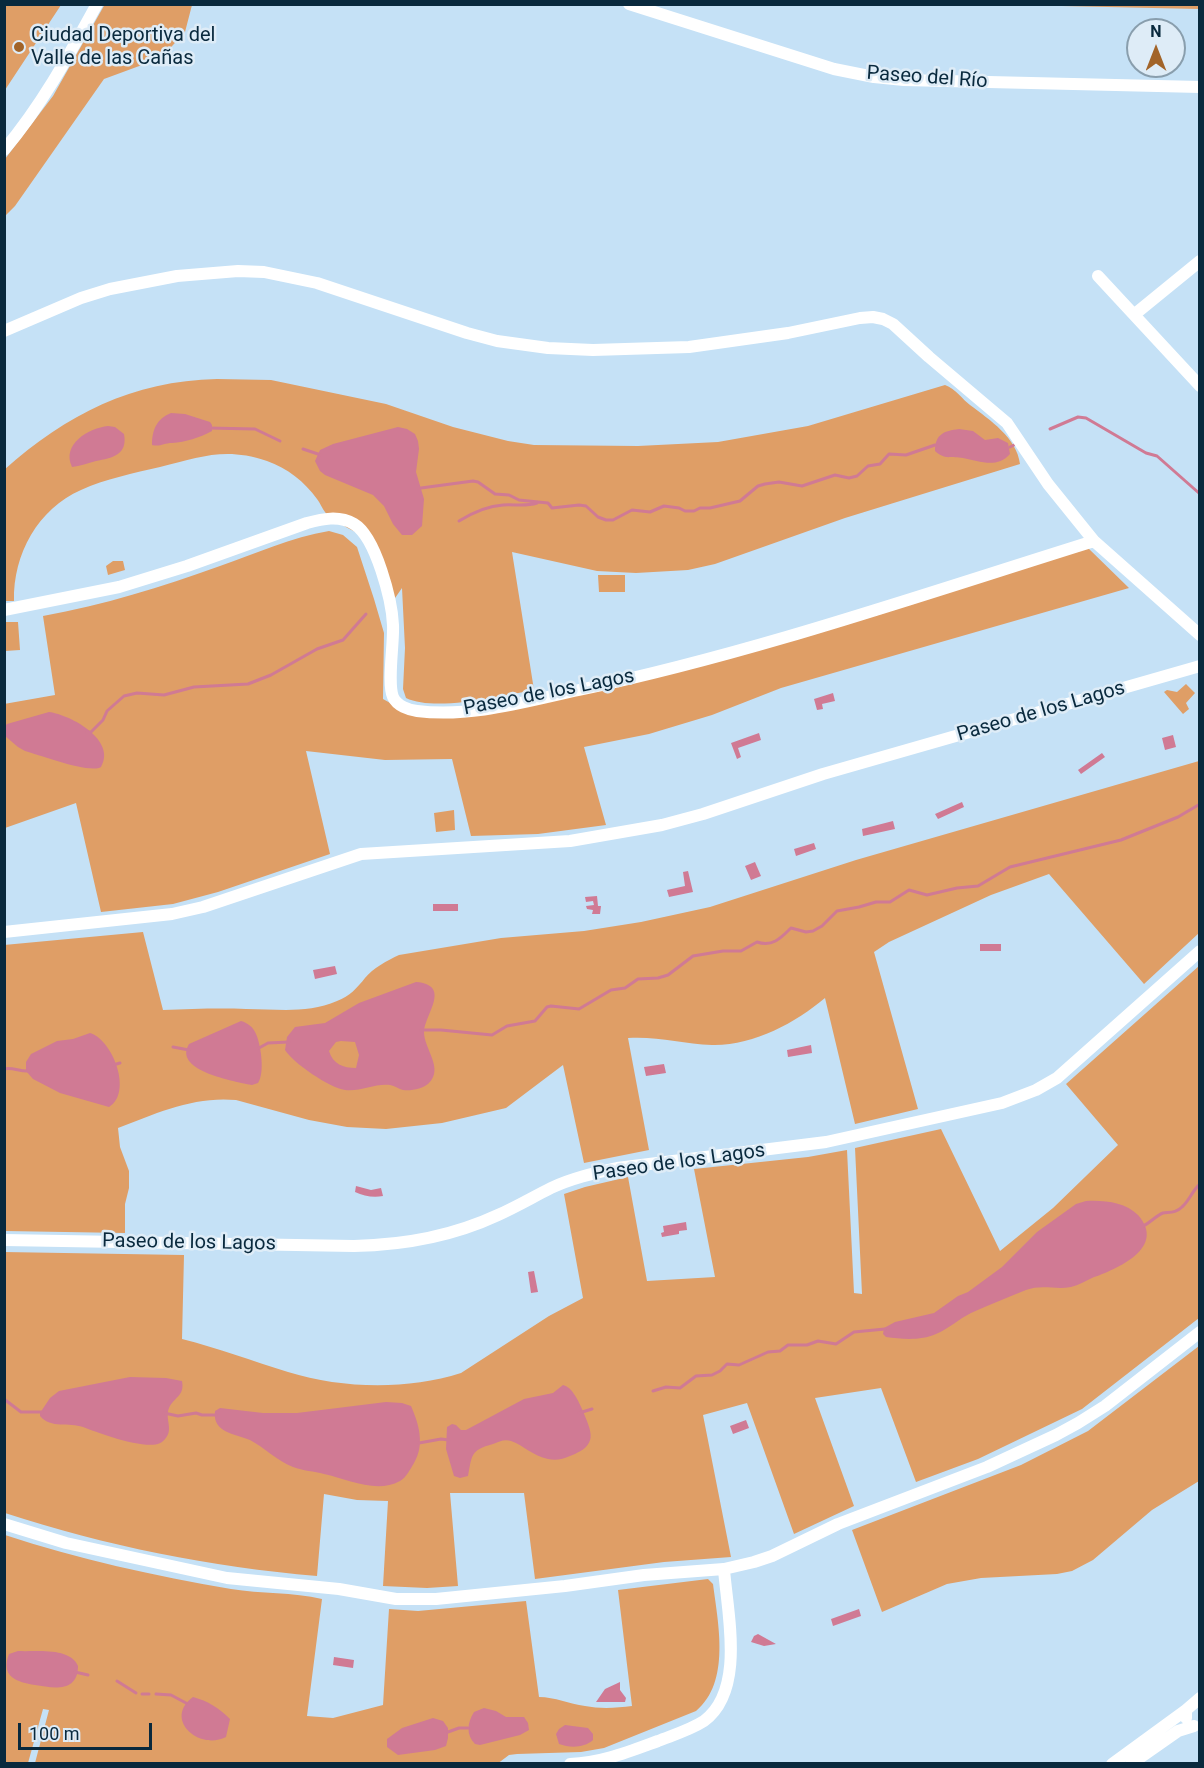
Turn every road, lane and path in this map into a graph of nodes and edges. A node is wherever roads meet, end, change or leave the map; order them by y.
1 (97, 4) edge
2 (629, 4) edge
3 (1200, 87) edge
4 (4, 150) edge
5 (1200, 261) edge
6 (1098, 276) dead end
7 (1135, 314) junction
8 (4, 331) edge
9 (1200, 386) edge
10 (1094, 541) junction
11 (4, 610) edge
12 (1200, 635) edge
13 (1200, 666) edge
14 (4, 932) edge
15 (1200, 951) edge
16 (4, 1240) edge
17 (1200, 1332) edge
18 (4, 1524) edge
19 (724, 1569) junction
20 (1200, 1698) edge
21 (1186, 1710) junction
22 (1197, 1726) edge
23 (570, 1764) edge
24 (1112, 1764) edge
25 (1131, 1764) edge

1 - 4 street
2 - 3 street, Paseo del Río
5 - 7 street
6 - 7 street
7 - 9 street
8 - 10 street
10 - 11 street, Paseo de los Lagos
10 - 12 street
13 - 14 street, Paseo de los Lagos
15 - 16 street, Paseo de los Lagos
17 - 19 street
18 - 19 street
19 - 23 street
20 - 21 street
21 - 22 street
21 - 24 street
22 - 25 street

